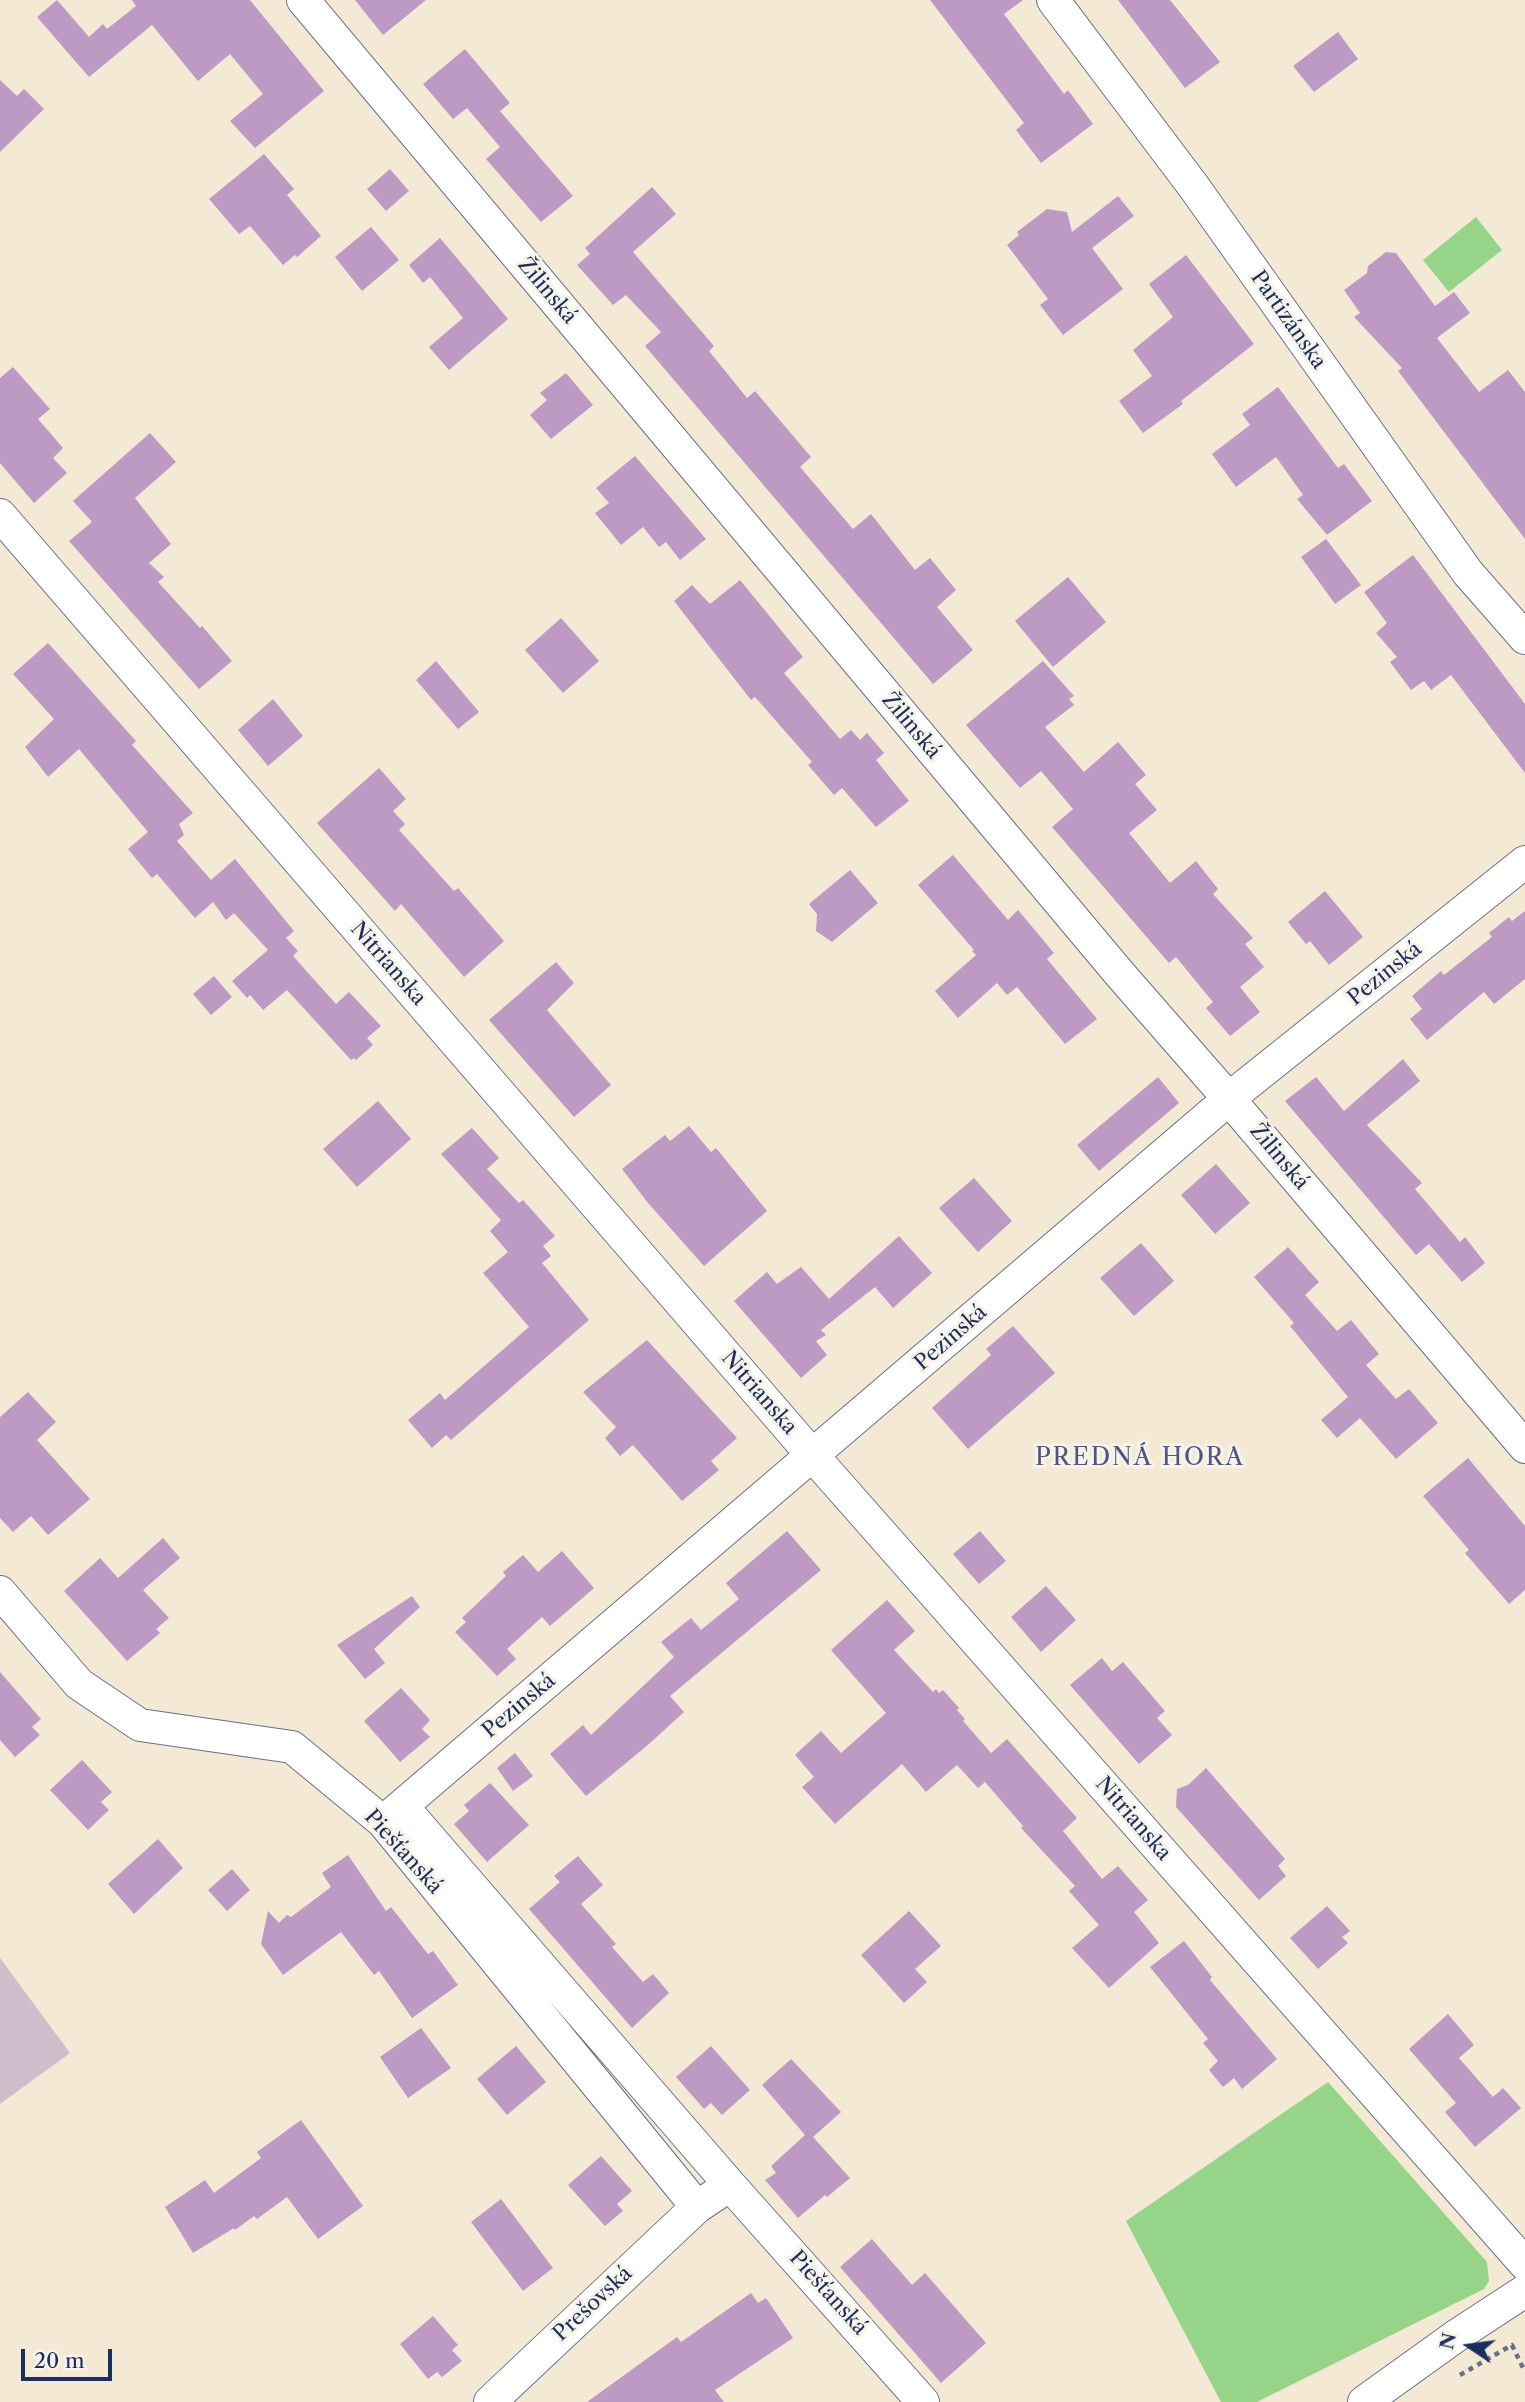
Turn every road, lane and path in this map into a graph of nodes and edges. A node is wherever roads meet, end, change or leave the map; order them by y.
1 (303, 0) edge
2 (1053, 0) edge
3 (0, 515) edge
4 (1525, 638) edge
5 (1525, 862) edge
6 (1229, 1099) junction
7 (1525, 1447) edge
8 (813, 1456) junction
9 (0, 1592) edge
10 (392, 1814) junction
11 (730, 2185) junction
12 (697, 2207) junction
13 (1525, 2264) edge
14 (1525, 2291) edge
15 (1525, 2372) edge
16 (1448, 2382) dead end
17 (490, 2402) edge
18 (923, 2402) edge
19 (1364, 2402) edge

1 - 6 street, Žilinská
2 - 4 street, Partizánska
3 - 8 street, Nitrianska
5 - 6 street, Pezinská
6 - 7 street, Žilinská
6 - 8 street, Pezinská
8 - 10 street, Pezinská
8 - 13 street, Nitrianska
9 - 10 street, Piešťanská
10 - 11 street, Piešťanská
10 - 12 street, Piešťanská
11 - 12 street
11 - 18 street, Piešťanská
12 - 17 street, Prešovská
14 - 19 street
15 - 16 path

